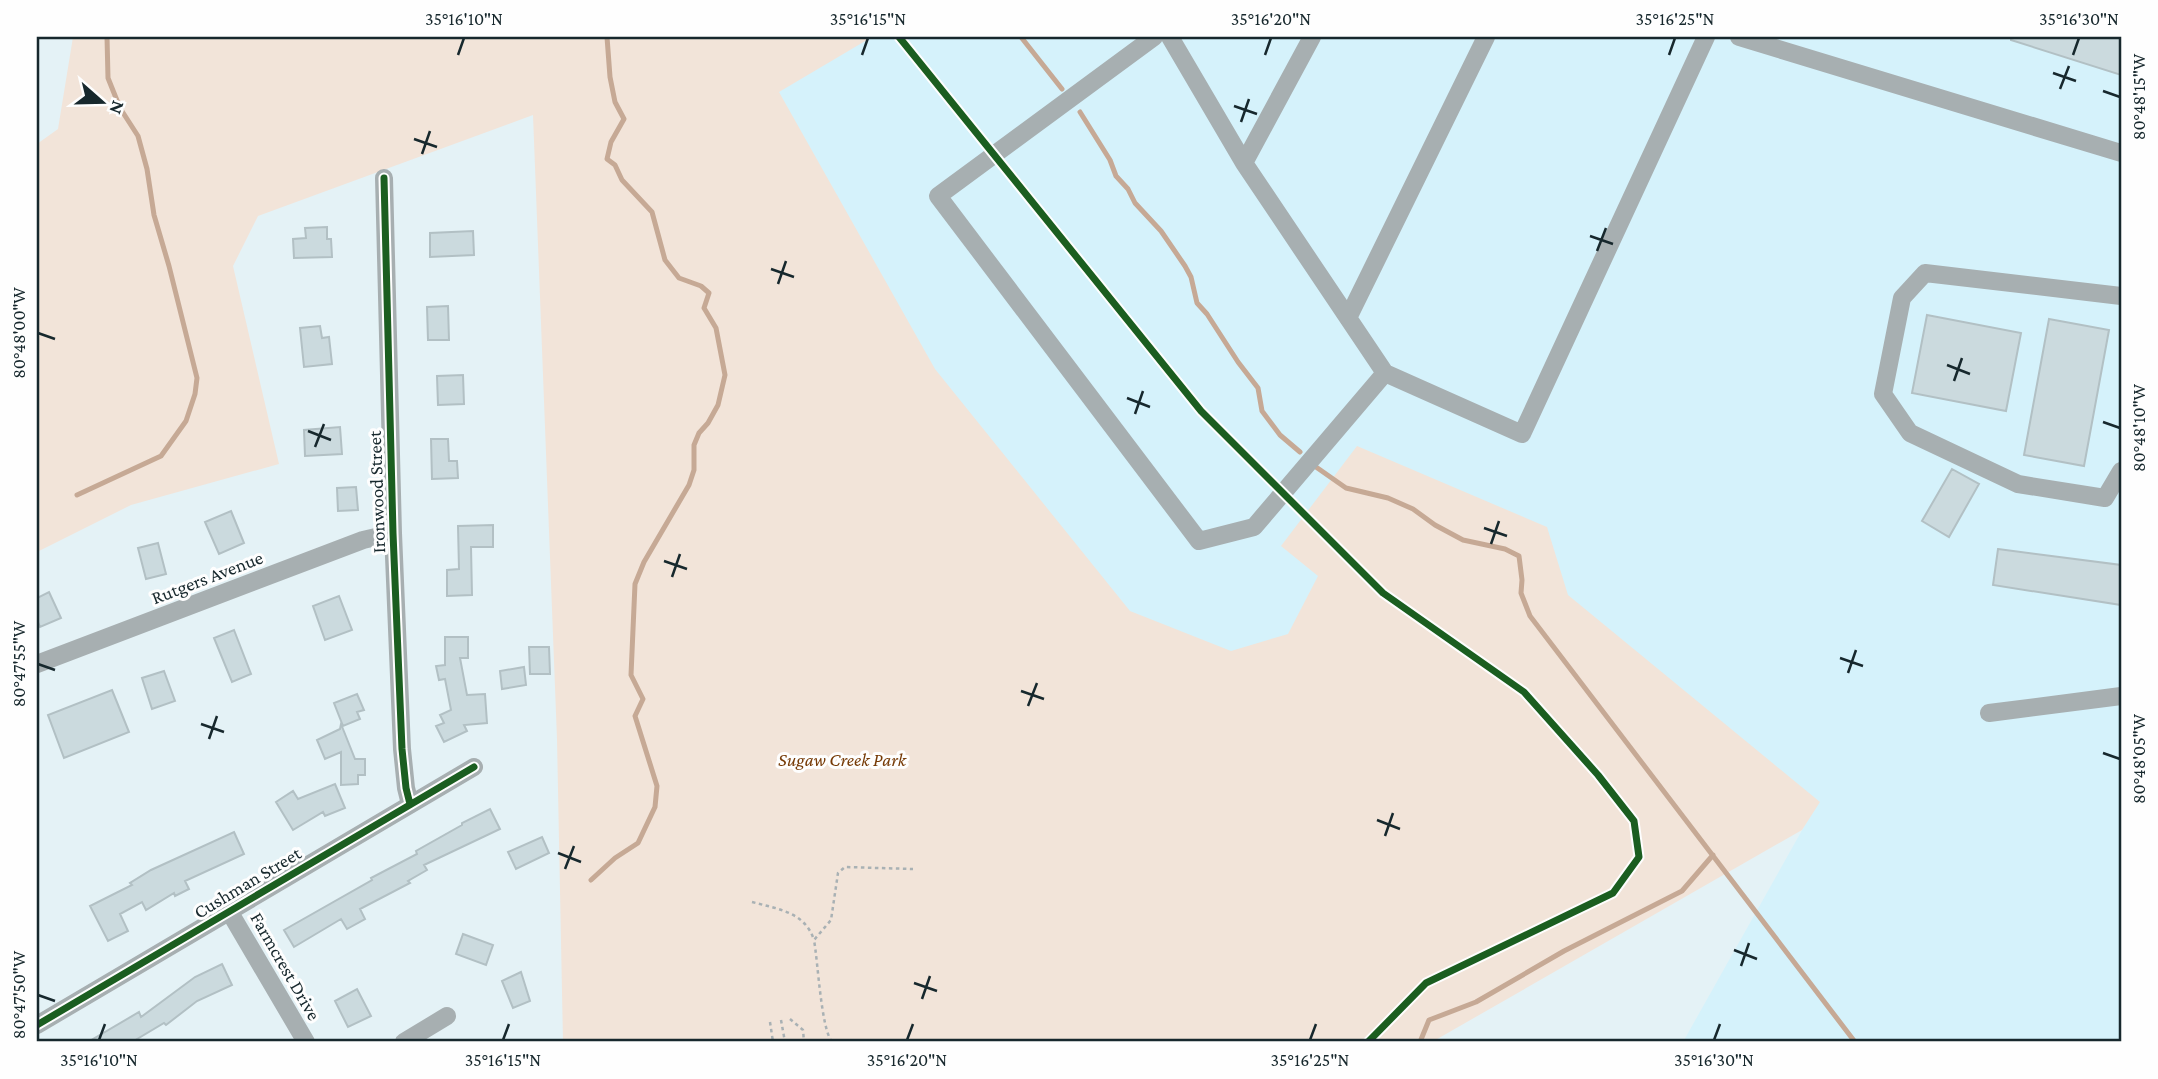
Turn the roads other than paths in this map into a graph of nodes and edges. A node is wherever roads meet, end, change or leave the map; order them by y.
1 (1154, 37) edge
2 (1170, 37) edge
3 (1312, 37) edge
4 (1486, 37) edge
5 (1706, 37) edge
6 (1739, 37) edge
7 (2121, 153) edge
8 (1244, 163) junction
9 (384, 178) dead end
10 (2121, 296) edge
11 (1348, 318) junction
12 (1385, 373) junction
13 (2121, 471) edge
14 (393, 533) junction
15 (37, 664) edge
16 (2121, 696) edge
17 (1989, 713) dead end
18 (474, 767) dead end
19 (411, 804) junction
20 (229, 911) junction
21 (447, 1016) dead end
22 (37, 1025) edge
23 (306, 1042) edge
24 (404, 1042) edge

1 - 12 street
2 - 8 street
3 - 8 street
4 - 11 street
5 - 12 street
6 - 7 street
8 - 11 street
9 - 14 street, Ironwood Street
10 - 13 street
11 - 12 street
14 - 15 street, Rutgers Avenue
14 - 19 street, Ironwood Street
16 - 17 street
18 - 19 street, Cushman Street
19 - 20 street, Cushman Street
20 - 22 street, Cushman Street
20 - 23 street, Farmcrest Drive
21 - 24 street

